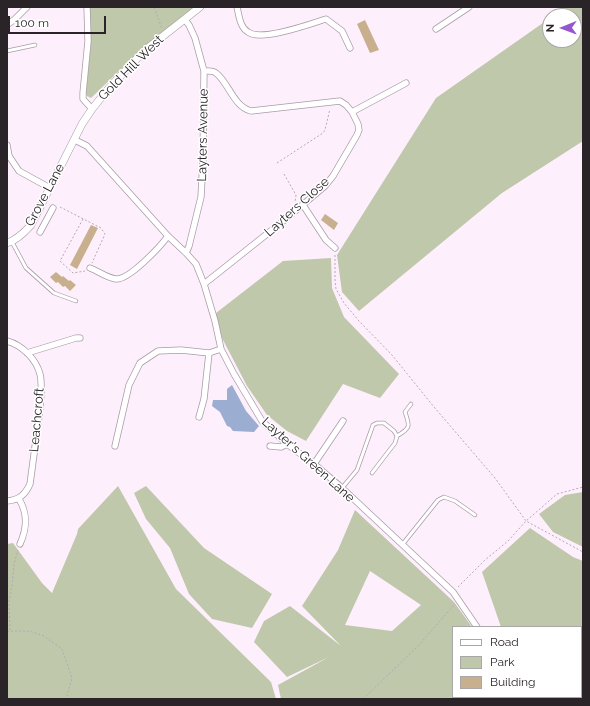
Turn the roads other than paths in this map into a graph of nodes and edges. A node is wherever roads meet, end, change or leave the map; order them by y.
1 (27, 7) edge
2 (87, 7) edge
3 (200, 7) edge
4 (238, 7) edge
5 (469, 7) edge
6 (185, 20) junction
7 (7, 25) edge
8 (436, 28) dead end
9 (35, 46) dead end
10 (350, 48) dead end
11 (7, 51) edge
12 (204, 71) junction
13 (406, 83) dead end
14 (92, 109) junction
15 (352, 112) junction
16 (75, 140) junction
17 (7, 145) edge
18 (50, 188) junction
19 (300, 207) junction
20 (53, 208) road end
21 (38, 213) junction
22 (48, 216) junction
23 (40, 232) dead end
24 (168, 236) junction
25 (9, 242) edge
26 (335, 248) road end
27 (186, 253) junction
28 (90, 268) road end
29 (204, 284) junction
30 (76, 301) dead end
31 (80, 338) dead end
32 (7, 341) edge
33 (221, 348) junction
34 (27, 352) junction
35 (209, 352) junction
36 (411, 404) dead end
37 (199, 417) dead end
38 (343, 421) dead end
39 (396, 436) junction
40 (287, 444) junction
41 (115, 446) dead end
42 (270, 446) dead end
43 (314, 464) junction
44 (372, 473) dead end
45 (342, 488) junction
46 (19, 499) junction
47 (7, 501) edge
48 (475, 515) dead end
49 (20, 544) road end
50 (402, 545) junction
51 (476, 626) edge

1 - 7 street
2 - 14 street
3 - 6 street, Gold Hill West
4 - 10 street
5 - 8 street
6 - 12 street, Layters Avenue
6 - 14 street, Gold Hill West
9 - 11 lane
12 - 15 street
12 - 27 street, Layters Avenue
13 - 15 street
14 - 16 street, Gold Hill West
15 - 19 street, Layters Close
16 - 18 street, Grove Lane
16 - 24 street, Layter's Green Lane
17 - 18 street
18 - 21 street, Grove Lane
19 - 26 street
19 - 29 street, Layters Close
20 - 22 street
21 - 22 street
21 - 25 street, Grove Lane
22 - 23 street
24 - 27 street, Layter's Green Lane
24 - 28 street
25 - 30 lane
27 - 29 street, Layter's Green Lane
29 - 33 street, Layter's Green Lane
31 - 34 street
32 - 34 street, Leachcroft
33 - 35 street
33 - 40 street, Layter's Green Lane
34 - 46 street, Leachcroft
35 - 37 street
35 - 41 street
36 - 39 lane
38 - 43 street
39 - 44 lane
39 - 45 lane
40 - 42 street
40 - 43 street, Layter's Green Lane
43 - 45 street, Layter's Green Lane
45 - 50 street, Layter's Green Lane
46 - 47 street
46 - 49 street
48 - 50 lane
50 - 51 street, Layter's Green Lane

